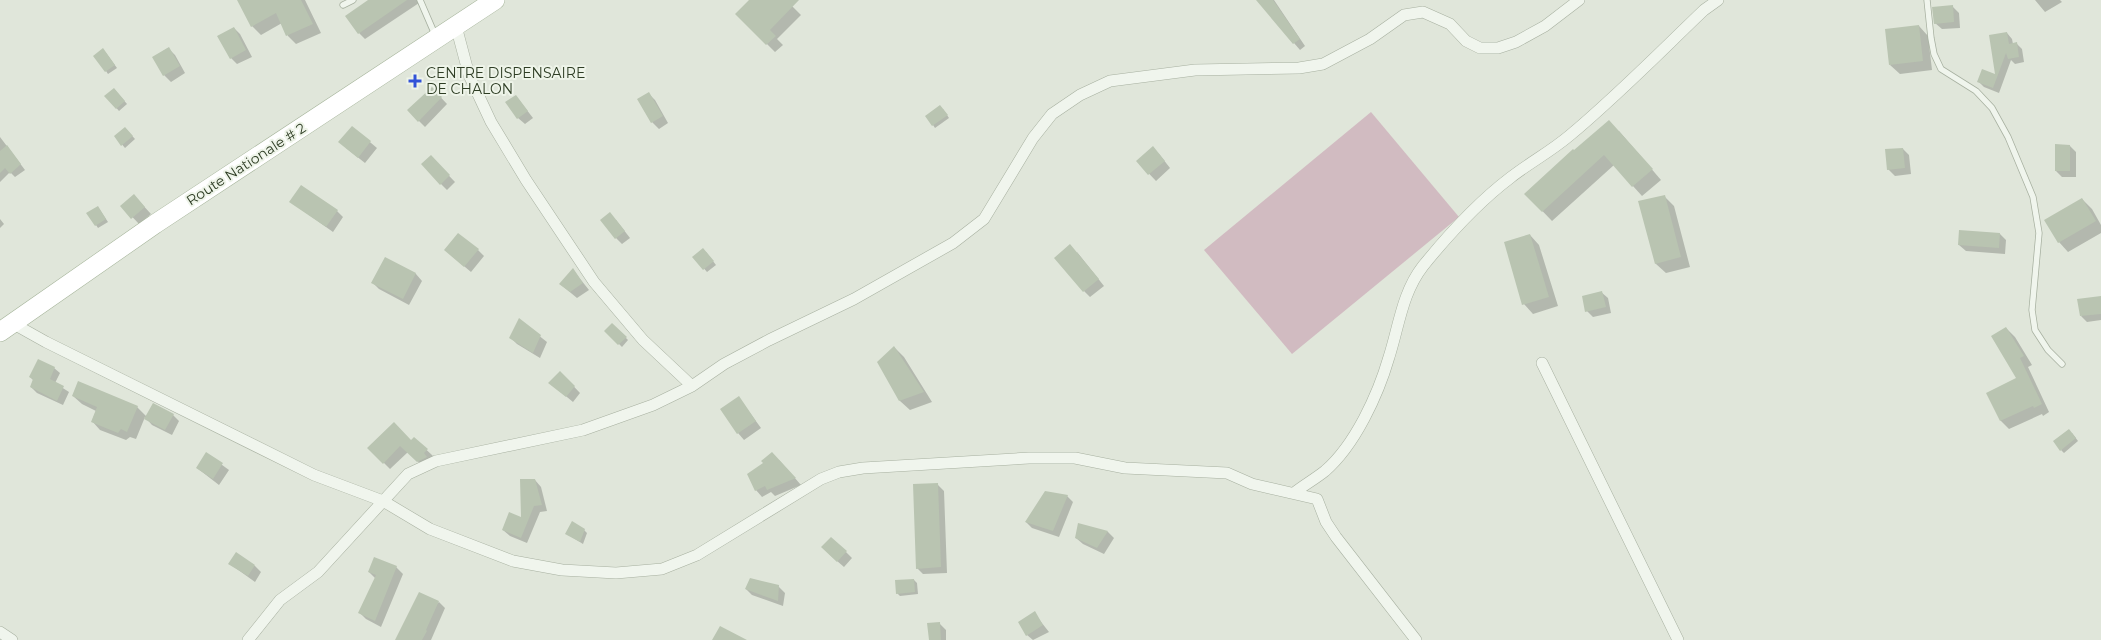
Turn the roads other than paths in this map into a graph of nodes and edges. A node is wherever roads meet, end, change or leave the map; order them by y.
1 (353, 0) edge
2 (420, 0) edge
3 (494, 0) edge
4 (1579, 0) edge
5 (1718, 0) edge
6 (1926, 0) edge
7 (343, 5) dead end
8 (456, 26) junction
9 (437, 38) junction
10 (6, 327) edge
11 (1542, 363) dead end
12 (2062, 364) dead end
13 (692, 386) junction
14 (1294, 493) junction
15 (383, 501) junction
16 (0, 632) edge
17 (12, 640) edge
18 (248, 640) edge
19 (1416, 640) edge
20 (1678, 640) edge

1 - 7 lane
2 - 9 lane
3 - 8 main road, Route Nationale # 2
4 - 13 street
5 - 14 street
6 - 12 lane
8 - 9 main road, Route Nationale # 2
8 - 13 street
9 - 10 main road, Route Nationale # 2
10 - 15 street
11 - 20 street
13 - 15 street
14 - 15 street
14 - 19 street
15 - 18 street
16 - 17 street

